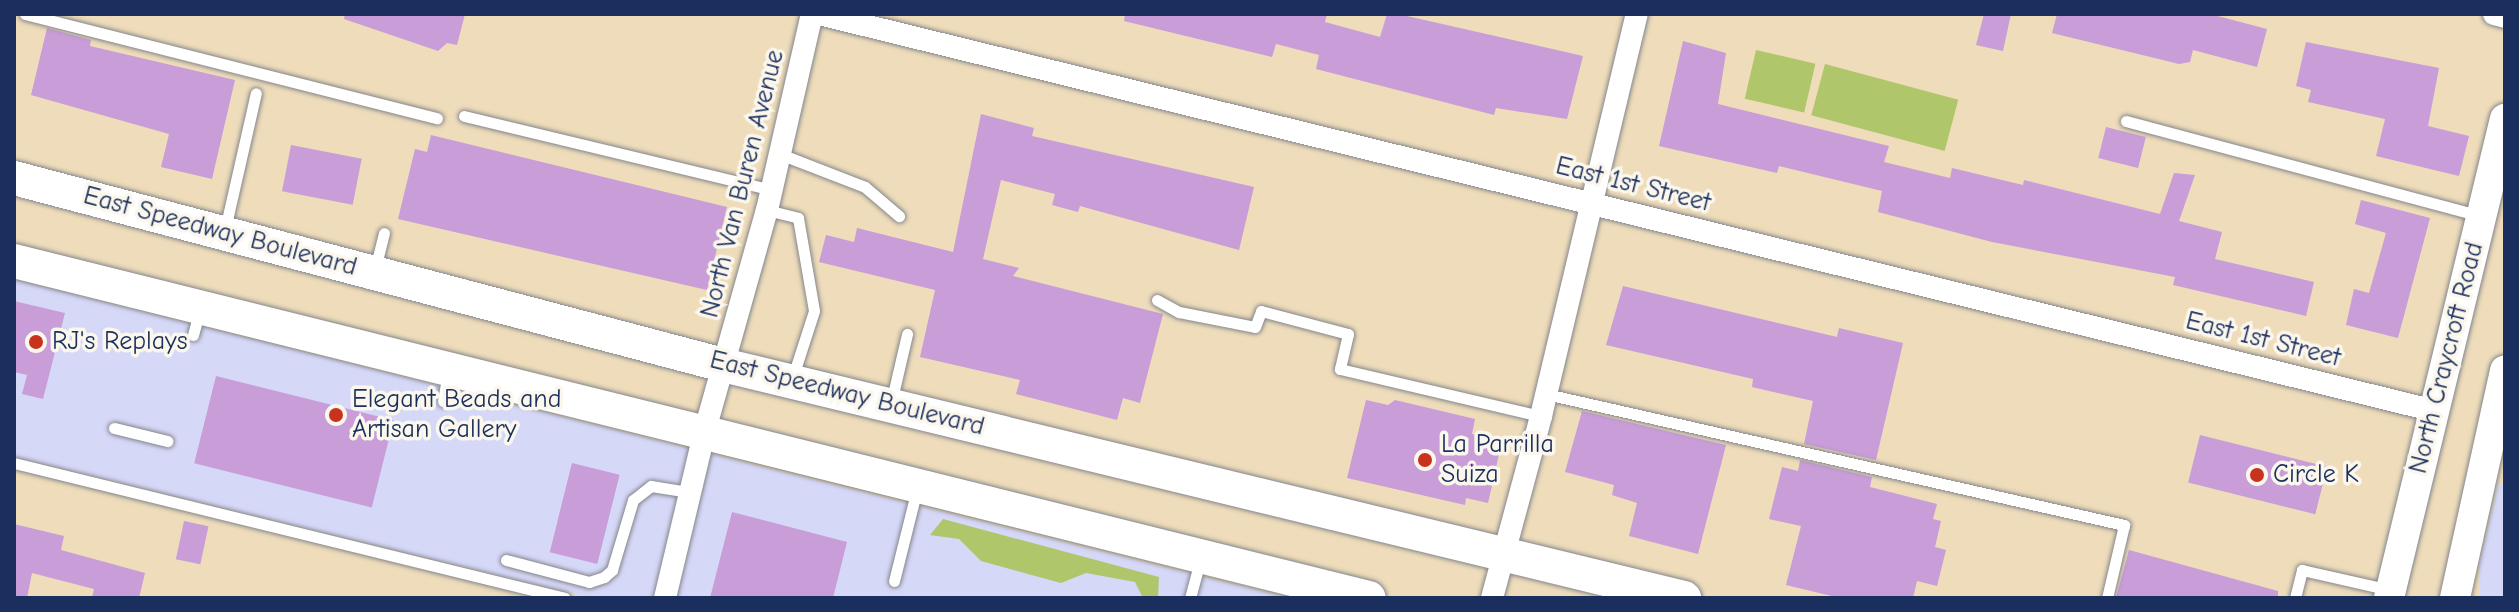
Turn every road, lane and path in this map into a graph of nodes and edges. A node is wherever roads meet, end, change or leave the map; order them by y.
1 (25, 14) edge
2 (812, 14) edge
3 (819, 14) edge
4 (1637, 14) edge
5 (2494, 14) edge
6 (2505, 17) edge
7 (256, 93) dead end
8 (464, 116) dead end
9 (437, 118) dead end
10 (2505, 119) edge
11 (2126, 121) dead end
12 (780, 154) junction
13 (14, 178) edge
14 (769, 200) junction
15 (1592, 204) junction
16 (899, 216) dead end
17 (2482, 216) junction
18 (384, 233) dead end
19 (224, 234) junction
20 (14, 261) edge
21 (374, 273) junction
22 (1157, 300) dead end
23 (907, 334) dead end
24 (727, 366) junction
25 (450, 368) junction
26 (2505, 370) edge
27 (791, 381) junction
28 (443, 401) dead end
29 (891, 403) junction
30 (1544, 405) junction
31 (2501, 407) edge
32 (2435, 411) junction
33 (114, 428) dead end
34 (705, 430) junction
35 (167, 441) dead end
36 (14, 463) edge
37 (919, 484) junction
38 (690, 492) junction
39 (1503, 552) junction
40 (1201, 556) junction
41 (506, 560) dead end
42 (894, 581) dead end
43 (2390, 594) edge
44 (565, 598) edge
45 (665, 598) edge
46 (1190, 598) edge
47 (1369, 598) edge
48 (1492, 598) edge
49 (1684, 598) edge
50 (2107, 598) edge
51 (2295, 598) edge
52 (2455, 598) edge

1 - 9 lane
2 - 12 street, North Van Buren Avenue
3 - 15 street, East 1st Street
4 - 15 street
5 - 6 street
7 - 19 lane
8 - 14 lane
10 - 17 main road, North Craycroft Road
11 - 17 lane
12 - 14 street, North Van Buren Avenue
12 - 16 lane
13 - 19 main road, East Speedway Boulevard
14 - 24 street, North Van Buren Avenue
14 - 27 lane
15 - 30 street
15 - 32 street, East 1st Street
17 - 32 main road, North Craycroft Road
18 - 21 lane
19 - 21 main road, East Speedway Boulevard
20 - 25 main road
21 - 24 main road, East Speedway Boulevard
22 - 30 lane
23 - 29 lane
24 - 27 main road, East Speedway Boulevard
24 - 34 street, North Van Buren Avenue
25 - 28 lane
25 - 34 main road
26 - 31 main road
27 - 29 main road, East Speedway Boulevard
29 - 39 main road, East Speedway Boulevard
30 - 39 street
30 - 50 lane
31 - 52 main road
32 - 43 main road, North Craycroft Road
33 - 35 lane
34 - 37 main road
34 - 38 street, North Van Buren Avenue
36 - 44 lane
37 - 40 main road
37 - 42 lane
38 - 41 lane
38 - 45 street, North Van Buren Avenue
39 - 48 street
39 - 49 main road, East Speedway Boulevard
40 - 46 lane
40 - 47 main road
43 - 51 lane

